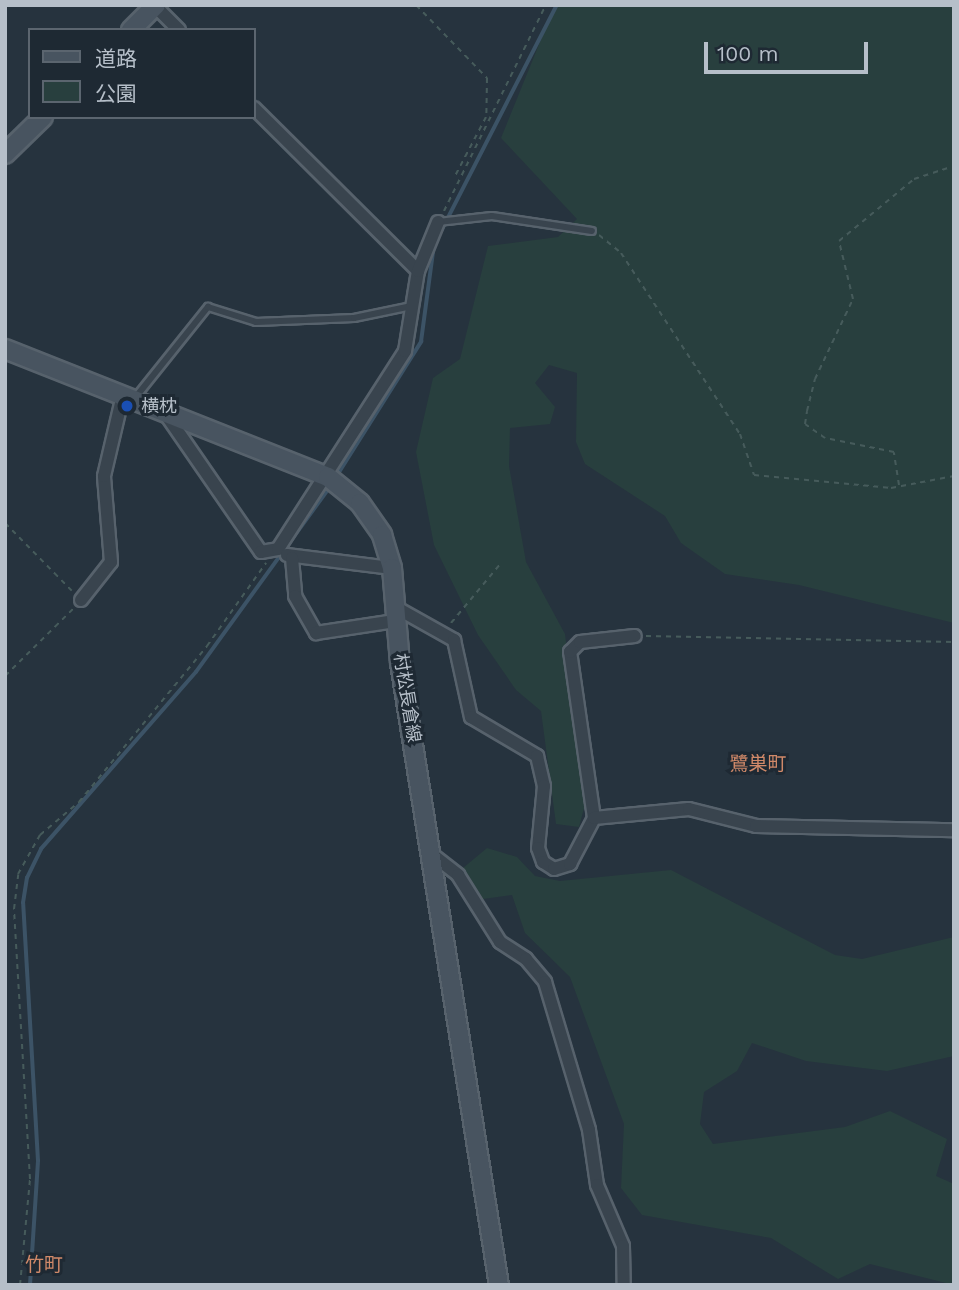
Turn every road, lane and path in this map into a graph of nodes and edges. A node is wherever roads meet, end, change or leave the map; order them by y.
1 (155, 5) edge
2 (416, 5) edge
3 (546, 5) edge
4 (133, 28) edge
5 (176, 28) edge
6 (256, 110) edge
7 (41, 119) edge
8 (5, 154) edge
9 (954, 166) edge
10 (456, 176) dead end
11 (438, 222) junction
12 (592, 230) joint
13 (418, 271) junction
14 (416, 306) junction
15 (5, 349) edge
16 (128, 397) junction
17 (165, 412) junction
18 (954, 476) edge
19 (328, 477) junction
20 (899, 486) junction
21 (5, 523) edge
22 (278, 549) junction
23 (292, 558) junction
24 (501, 563) dead end
25 (392, 568) junction
26 (81, 600) junction
27 (395, 614) junction
28 (443, 632) junction
29 (635, 636) joint
30 (954, 642) edge
31 (5, 676) edge
32 (594, 818) junction
33 (954, 830) edge
34 (434, 856) junction
35 (20, 1285) edge
36 (499, 1285) edge
37 (624, 1285) edge

1 - 4 main road
1 - 5 street
2 - 10 path
3 - 11 path
6 - 13 street
7 - 8 main road
9 - 20 path
11 - 12 lane
11 - 13 street
12 - 20 path
13 - 14 street
14 - 16 lane
14 - 19 street
15 - 16 main road, 村松長倉線
16 - 17 main road, 村松長倉線
16 - 26 street
17 - 19 main road, 村松長倉線
17 - 22 street
18 - 20 path
19 - 22 street
19 - 25 main road, 村松長倉線
21 - 26 path
22 - 23 street
22 - 35 path
23 - 25 street
23 - 27 street
24 - 28 path
25 - 27 main road, 村松長倉線
26 - 31 path
27 - 28 street
27 - 34 main road, 村松長倉線
28 - 32 street
29 - 30 path
29 - 32 street
32 - 33 street
34 - 36 main road, 村松長倉線
34 - 37 street

